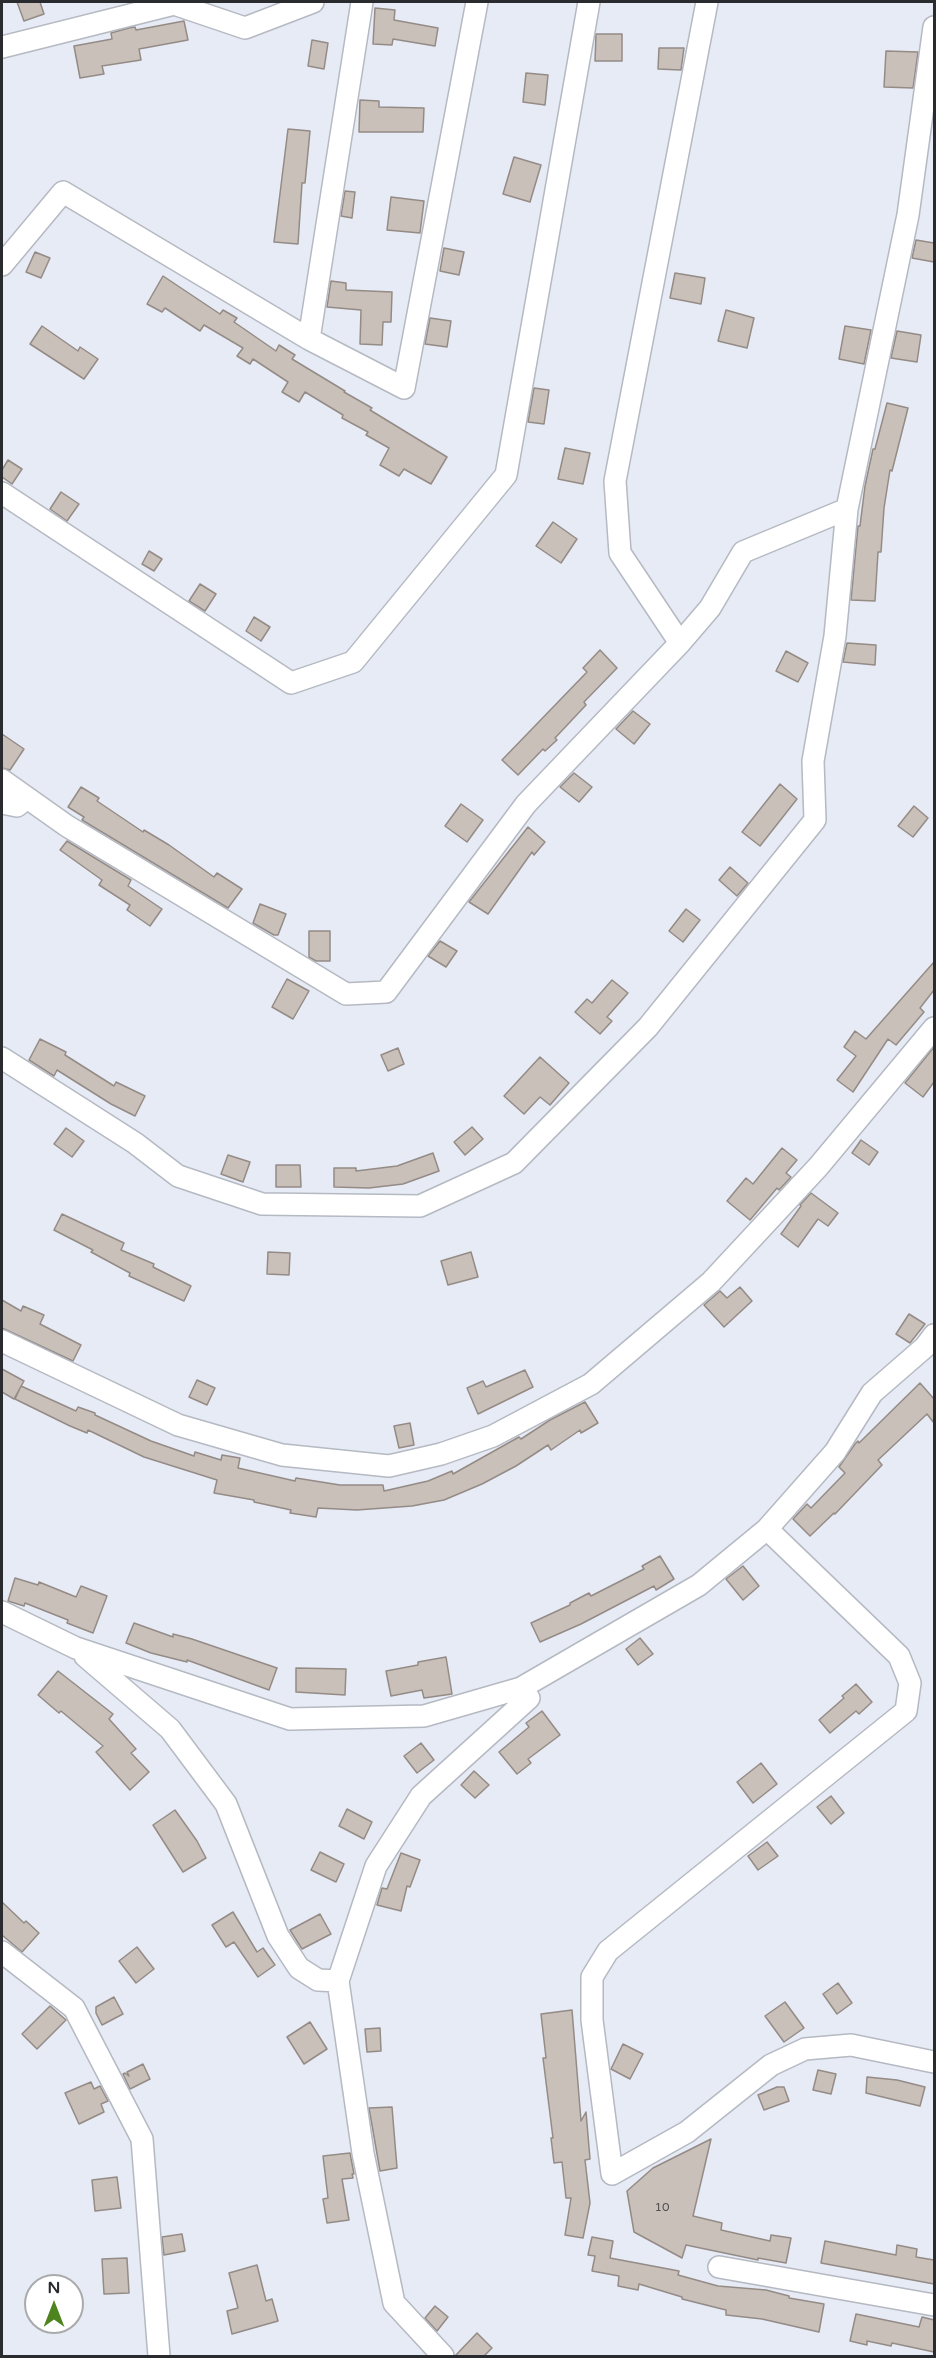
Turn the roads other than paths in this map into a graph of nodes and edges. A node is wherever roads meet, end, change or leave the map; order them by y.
1 (313, 2) edge
2 (362, 2) edge
3 (477, 2) edge
4 (589, 2) edge
5 (707, 2) edge
6 (934, 27) edge
7 (2, 47) edge
8 (2, 265) edge
9 (309, 339) junction
10 (2, 493) edge
11 (847, 509) junction
12 (680, 644) junction
13 (2, 780) edge
14 (27, 798) junction
15 (2, 803) edge
16 (934, 1028) edge
17 (2, 1058) edge
18 (934, 1335) edge
19 (2, 1341) edge
20 (767, 1529) junction
21 (2, 1612) edge
22 (76, 1648) junction
23 (529, 1698) dead end
24 (2, 1952) edge
25 (338, 1982) junction
26 (934, 2062) edge
27 (719, 2267) dead end
28 (934, 2305) edge
29 (159, 2356) edge
30 (443, 2356) edge

1 - 7 street
2 - 9 street
3 - 9 street
4 - 10 street
5 - 12 street
6 - 11 street
8 - 9 street
11 - 12 street
11 - 17 street
12 - 14 street
13 - 14 street
14 - 15 street
16 - 19 street
18 - 20 street
20 - 22 street
20 - 26 street
21 - 22 street
22 - 25 street
23 - 25 street
24 - 29 street
25 - 30 street
27 - 28 street

